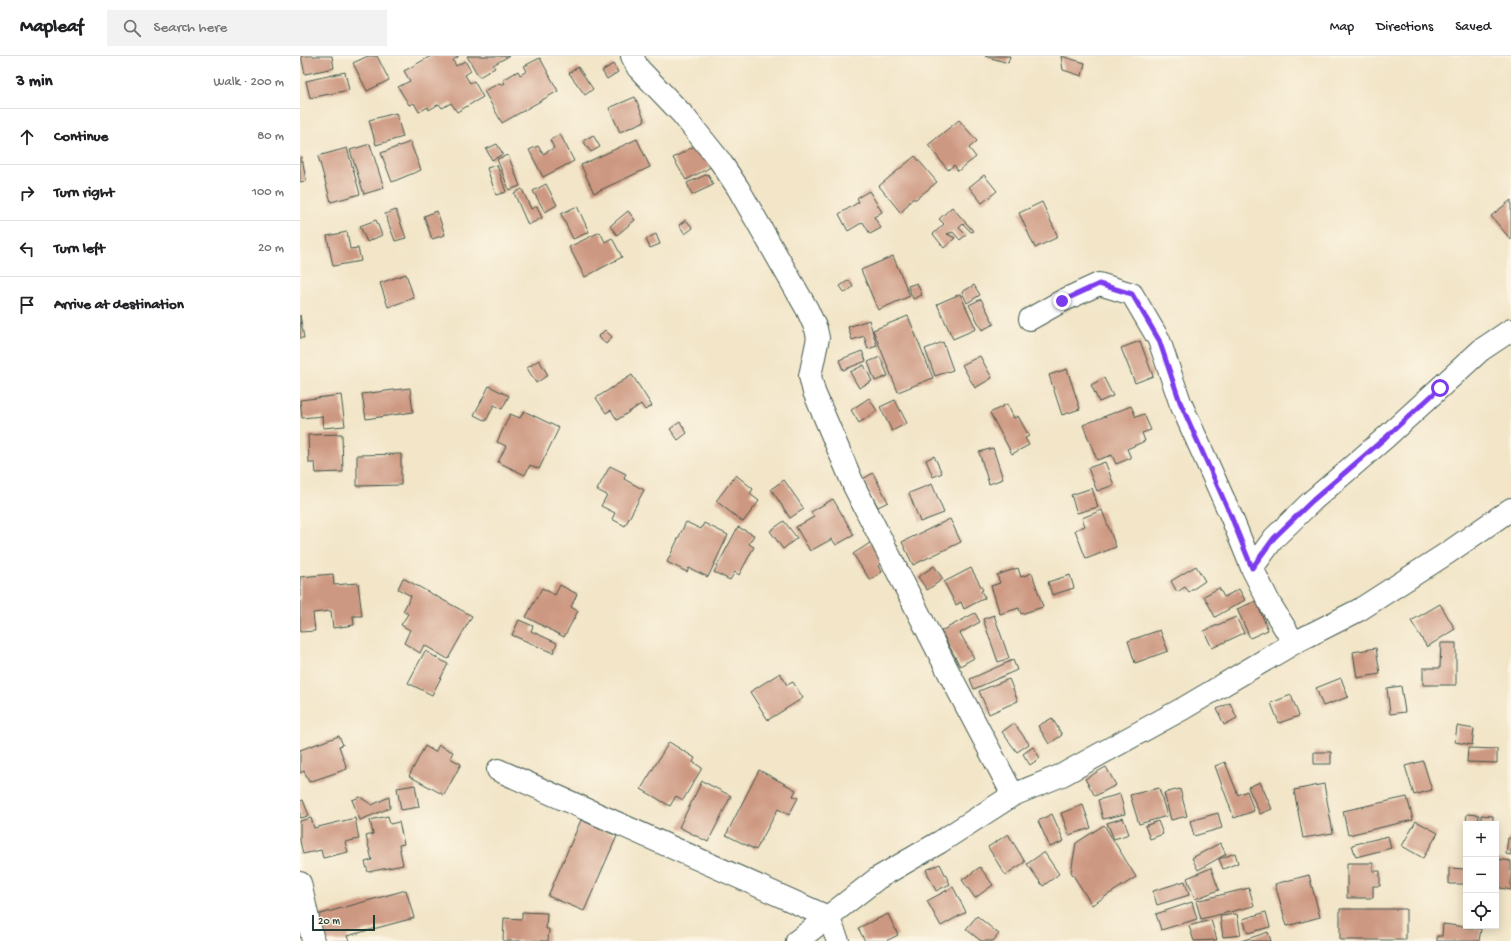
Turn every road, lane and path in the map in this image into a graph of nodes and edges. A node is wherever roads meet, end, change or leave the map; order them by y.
1 (632, 56) edge
2 (1030, 319) dead end
3 (1511, 330) edge
4 (1511, 509) edge
5 (1252, 568) junction
6 (1294, 643) junction
7 (498, 770) dead end
8 (1013, 795) junction
9 (300, 883) edge
10 (828, 917) junction
11 (313, 941) edge
12 (797, 941) edge
13 (838, 941) edge

1 - 8 street
2 - 5 street
3 - 5 street
4 - 6 street
5 - 6 street
6 - 8 street
7 - 10 street
8 - 10 street
9 - 11 street
10 - 12 street
10 - 13 street

